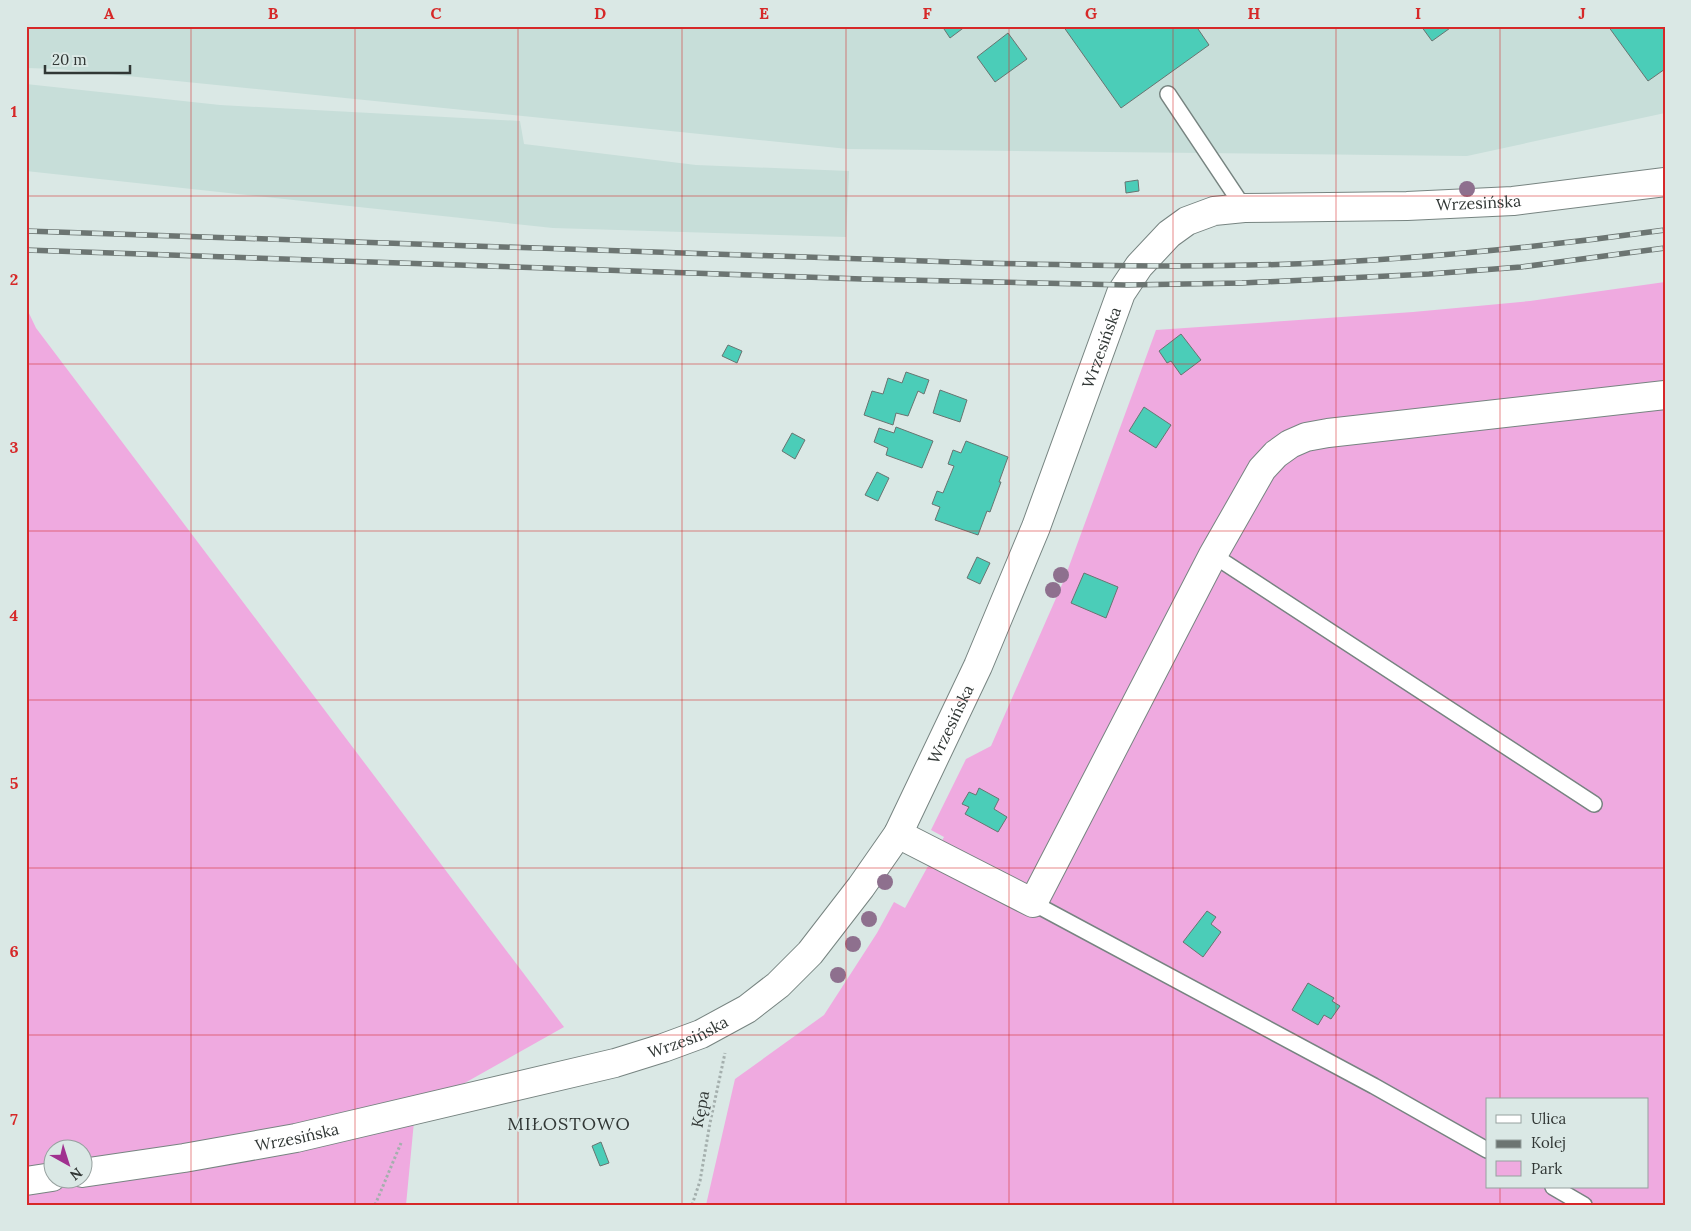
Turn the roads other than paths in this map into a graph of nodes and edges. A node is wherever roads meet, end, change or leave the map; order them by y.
1 (1168, 94) dead end
2 (1665, 182) edge
3 (1244, 208) junction
4 (1665, 395) edge
5 (1213, 555) junction
6 (1594, 804) dead end
7 (898, 834) junction
8 (1033, 903) junction
9 (1486, 1149) edge
10 (92, 1172) edge
11 (42, 1179) edge
12 (26, 1181) edge
13 (1555, 1188) edge
14 (1584, 1205) edge

1 - 3 lane
2 - 3 street, Wrzesińska
3 - 7 street, Wrzesińska
4 - 5 street
5 - 6 lane
5 - 8 street
7 - 8 street
7 - 10 street, Wrzesińska
8 - 9 lane
11 - 12 street
13 - 14 lane

